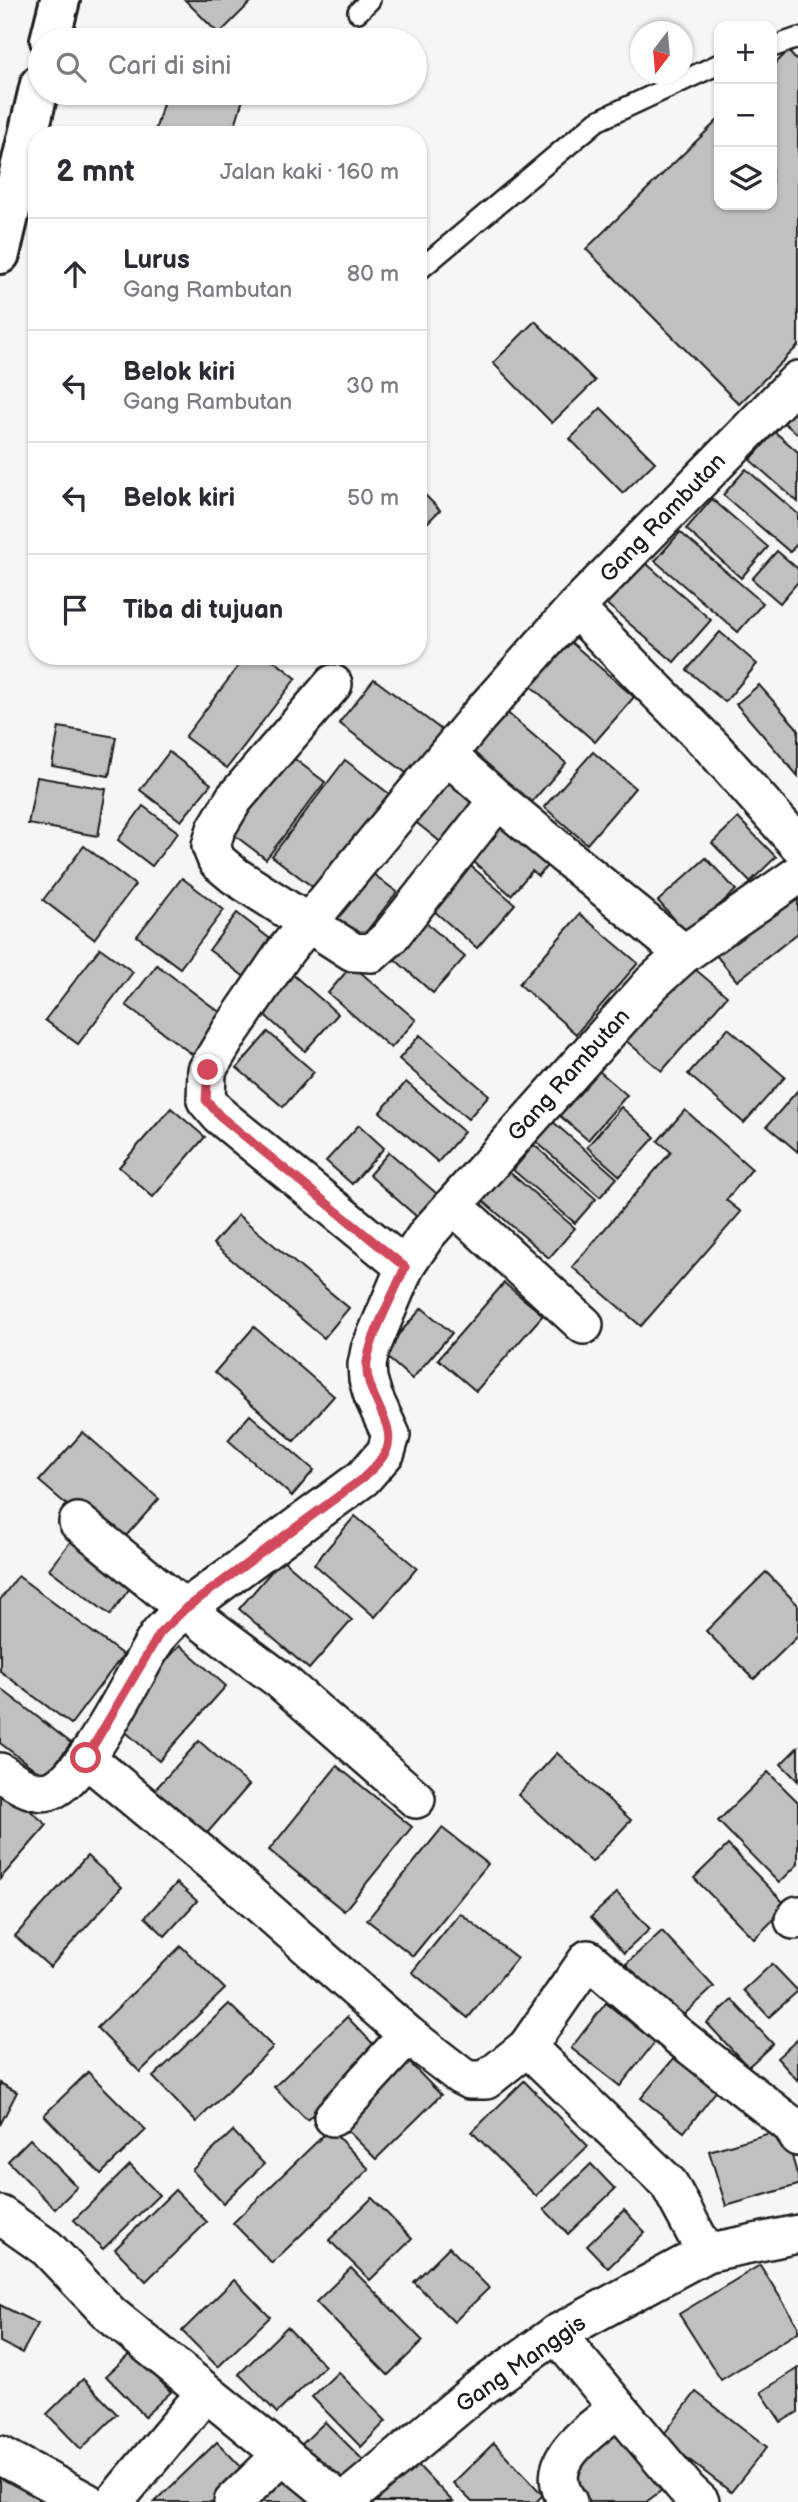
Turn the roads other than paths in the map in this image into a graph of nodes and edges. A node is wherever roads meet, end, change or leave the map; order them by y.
1 (60, 0) edge
2 (53, 28) edge
3 (798, 38) edge
4 (777, 45) edge
5 (714, 66) edge
6 (35, 105) edge
7 (30, 126) edge
8 (28, 134) edge
9 (0, 254) edge
10 (427, 263) edge
11 (798, 380) edge
12 (575, 608) junction
13 (333, 684) dead end
14 (446, 755) junction
15 (498, 800) junction
16 (798, 844) edge
17 (798, 875) edge
18 (310, 922) junction
19 (684, 954) junction
20 (453, 1205) junction
21 (405, 1267) junction
22 (584, 1325) dead end
23 (78, 1522) dead end
24 (185, 1609) junction
25 (86, 1758) junction
26 (0, 1772) edge
27 (416, 1799) dead end
28 (408, 2035) junction
29 (527, 2047) junction
30 (332, 2117) dead end
31 (798, 2137) edge
32 (0, 2215) edge
33 (798, 2234) edge
34 (706, 2253) junction
35 (556, 2334) junction
36 (206, 2392) junction
37 (617, 2409) junction
38 (283, 2454) junction
39 (0, 2455) edge
40 (64, 2497) edge
41 (114, 2502) edge
42 (233, 2502) edge
43 (342, 2502) edge
44 (568, 2502) edge
45 (700, 2502) edge

1 - 2 highway
3 - 4 lane
5 - 10 lane
6 - 7 highway
8 - 9 highway
11 - 12 street, Gang Rambutan
12 - 14 street, Gang Rambutan
12 - 16 street
13 - 18 street
14 - 15 street
14 - 18 street, Gang Rambutan
15 - 18 street
15 - 19 street
17 - 19 street, Gang Rambutan
18 - 21 street, Gang Rambutan
19 - 20 street, Gang Rambutan
20 - 21 street, Gang Rambutan
20 - 22 street
21 - 24 street, Gang Rambutan
23 - 24 street
24 - 25 street, Gang Rambutan
24 - 27 street
25 - 26 street, Gang Rambutan
25 - 28 street
28 - 29 street
28 - 30 street
29 - 31 street
29 - 34 street
32 - 36 street
33 - 34 street, Gang Manggis
34 - 35 street, Gang Manggis
35 - 37 street
35 - 43 street, Gang Manggis
36 - 38 street
36 - 41 street
37 - 44 street
37 - 45 street
38 - 42 street
38 - 43 street
39 - 40 street

